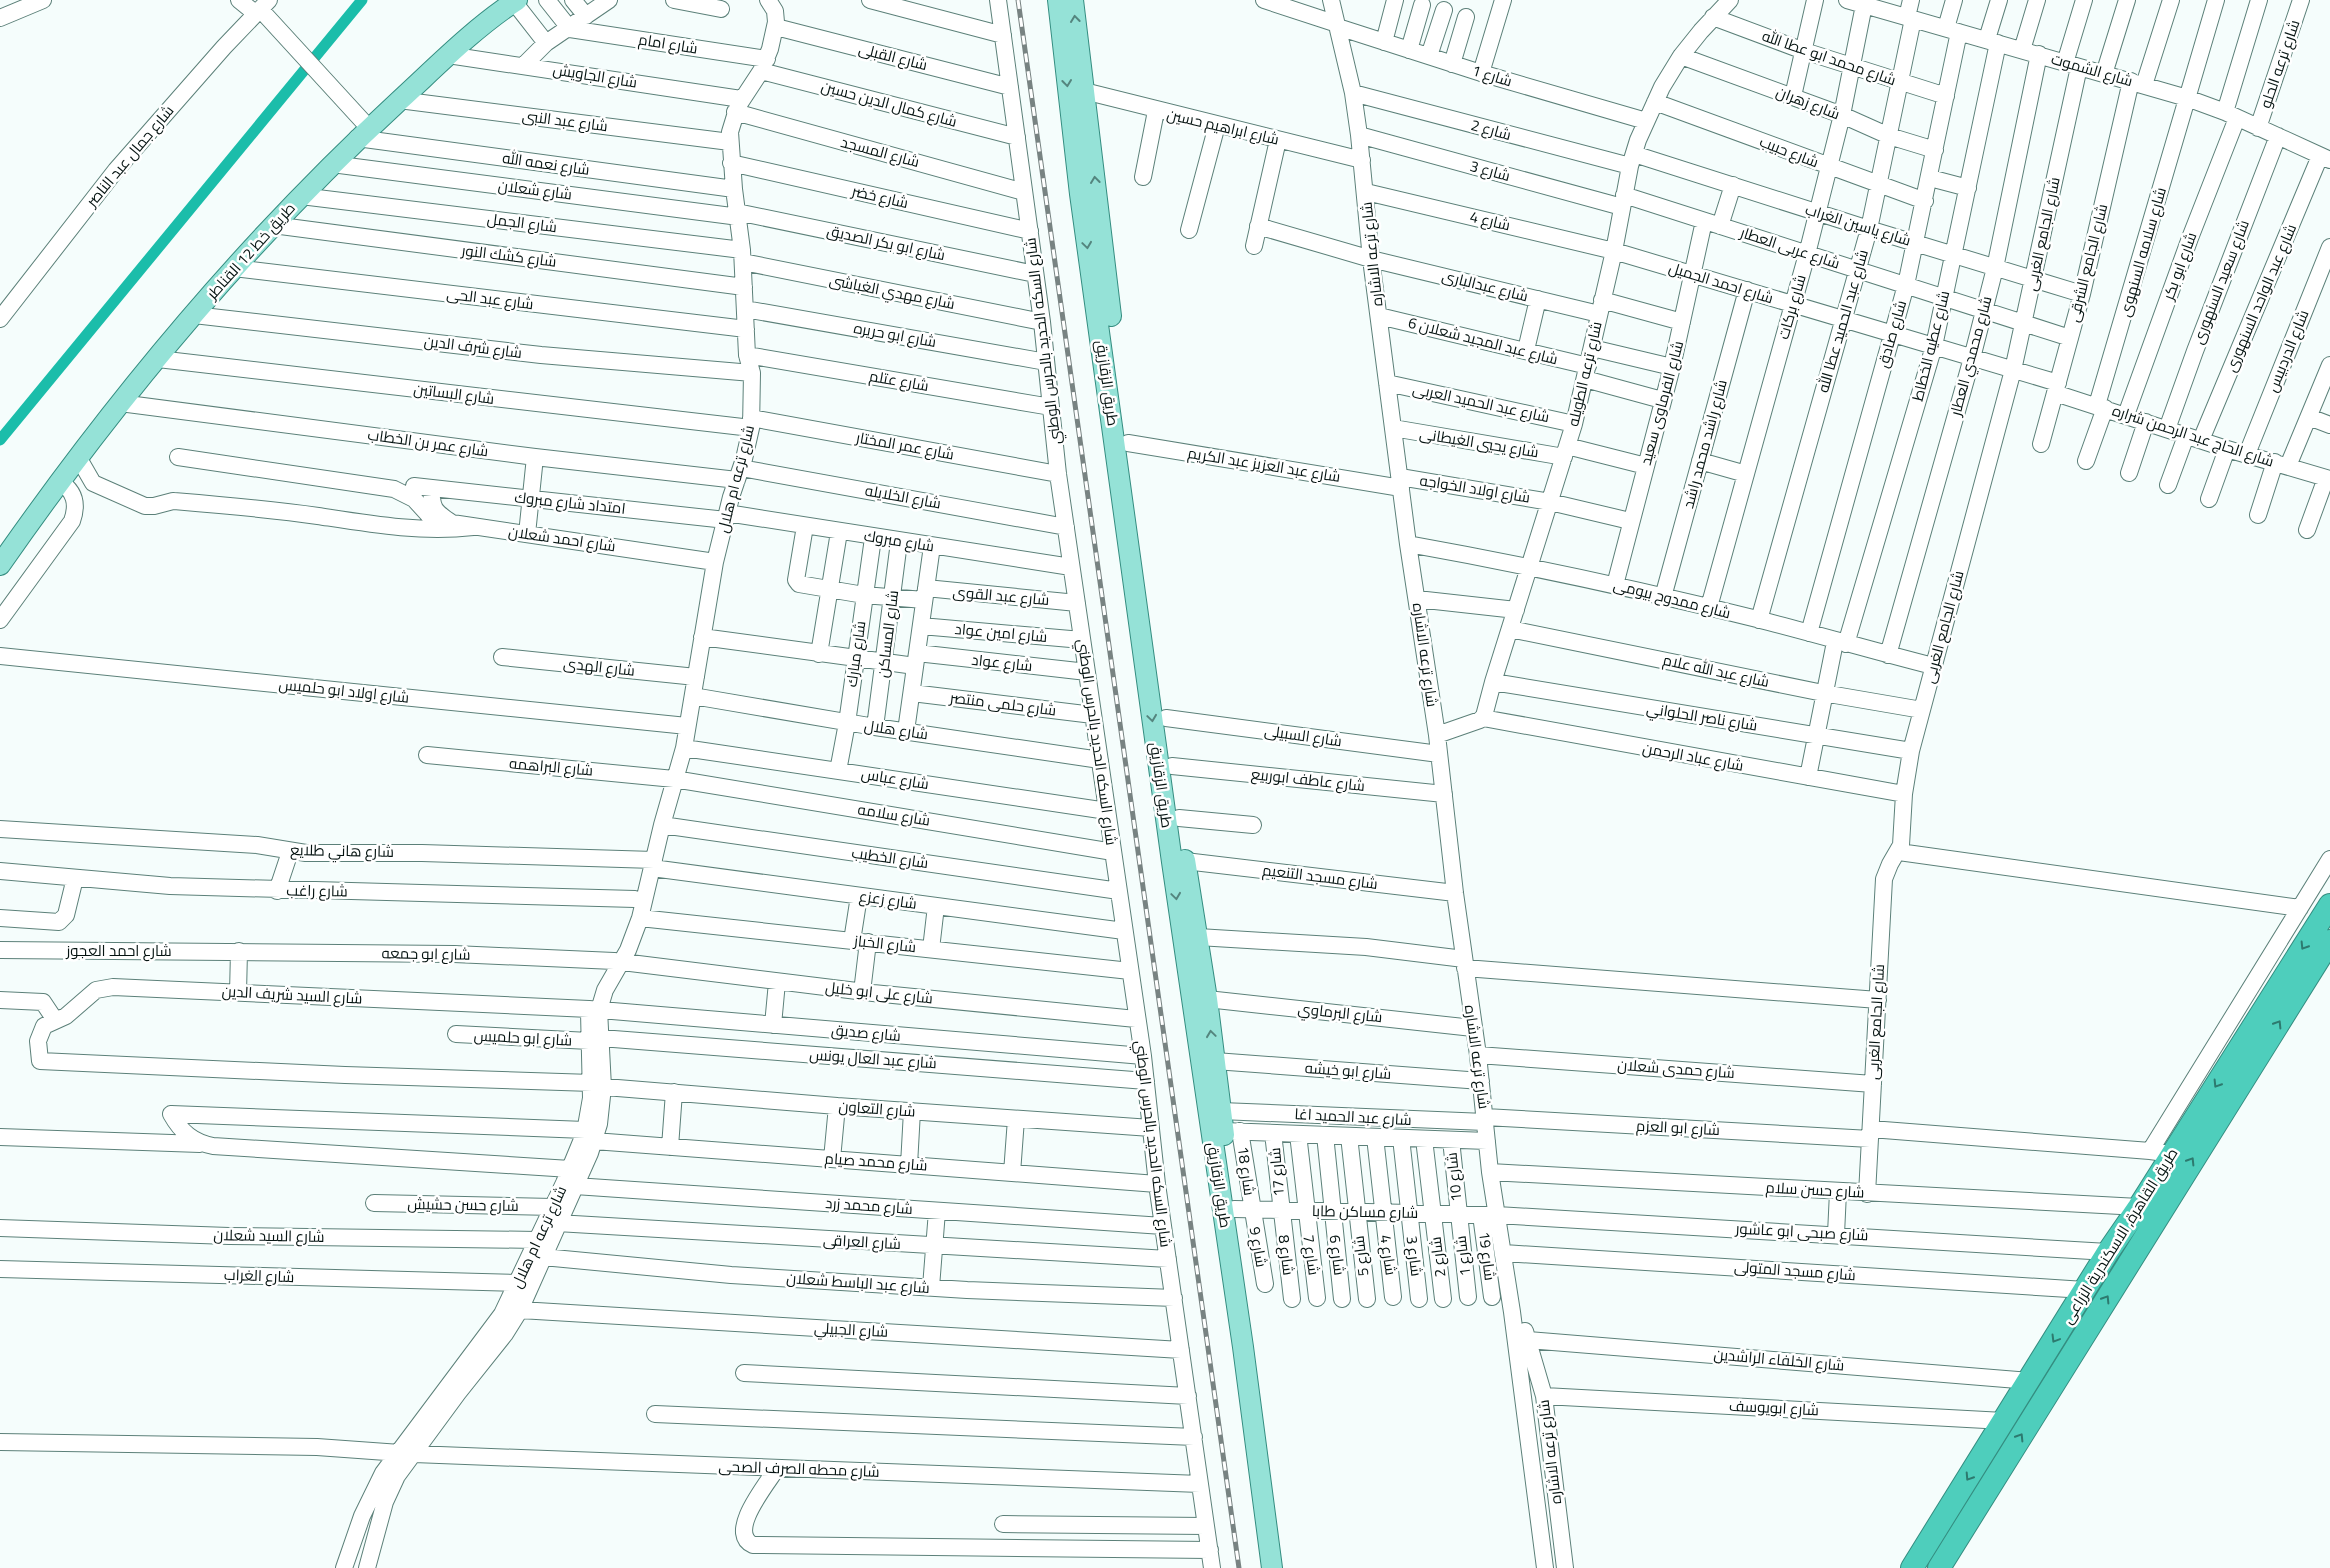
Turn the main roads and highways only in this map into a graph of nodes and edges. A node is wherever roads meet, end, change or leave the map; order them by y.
1 (1048, 0) edge
2 (1058, 0) edge
3 (1073, 0) edge
4 (507, 2) edge
5 (1064, 58) junction
6 (1081, 137) junction
7 (1132, 519) junction
8 (0, 565) edge
9 (2330, 905) edge
10 (2330, 941) edge
11 (1216, 1105) junction
12 (1272, 1568) edge
13 (1284, 1568) edge
14 (1912, 1568) edge
15 (1939, 1568) edge

1 - 5 main road
2 - 5 main road, طريق الزقازيق
6 -> 3 main road, طريق الزقازيق
4 - 8 main road, طريق خط 12 القناطر
5 -> 6 main road, طريق الزقازيق
6 -> 7 main road, طريق الزقازيق
7 -> 6 main road, طريق الزقازيق
7 -> 11 main road, طريق الزقازيق
11 -> 7 main road, طريق الزقازيق
9 -> 14 highway, طريق القاهرة, الاسكندرية الزراعى
15 -> 10 highway, طريق القاهرة, الاسكندرية الزراعى
11 - 12 main road, طريق الزقازيق
11 - 13 main road, طريق الزقازيق

